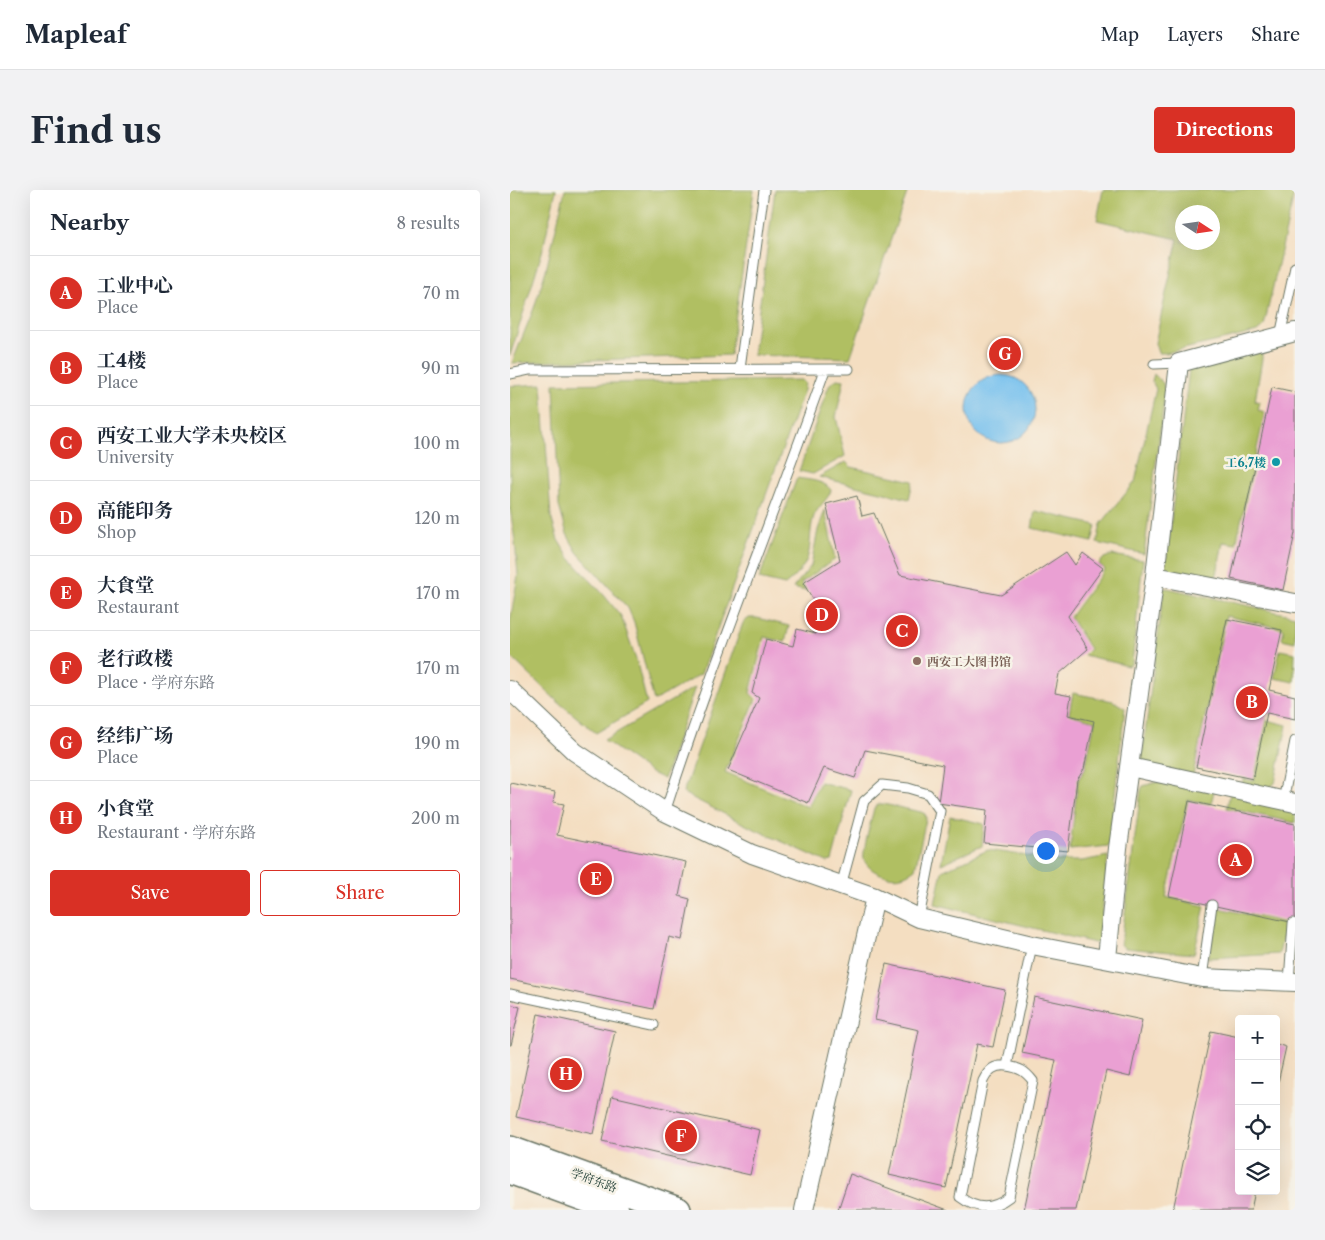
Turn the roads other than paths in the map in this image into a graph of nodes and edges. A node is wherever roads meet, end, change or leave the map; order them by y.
1 (764, 190) edge
2 (1295, 267) edge
3 (1288, 334) edge
4 (1179, 363) junction
5 (1154, 364) dead end
6 (740, 368) junction
7 (848, 369) dead end
8 (825, 370) junction
9 (510, 374) edge
10 (1155, 576) junction
11 (1295, 603) edge
12 (510, 690) edge
13 (1295, 741) edge
14 (1130, 767) junction
15 (1289, 802) edge
16 (665, 812) junction
17 (841, 886) junction
18 (875, 898) junction
19 (1212, 905) dead end
20 (919, 918) junction
21 (1293, 923) dead end
22 (1032, 944) junction
23 (1107, 958) junction
24 (1202, 978) junction
25 (1292, 982) edge
26 (510, 994) edge
27 (654, 1025) dead end
28 (1007, 1066) junction
29 (510, 1149) edge
30 (510, 1171) edge
31 (616, 1210) edge
32 (678, 1210) edge
33 (804, 1210) edge

1 - 6 lane
2 - 3 lane
3 - 4 street
4 - 5 lane
4 - 10 street
6 - 8 lane
6 - 9 lane
7 - 8 lane
8 - 16 lane
10 - 11 street
10 - 14 street
12 - 16 street
13 - 15 lane
14 - 15 street
14 - 23 street
16 - 17 street
17 - 18 street
17 - 20 lane
18 - 20 street
18 - 33 street
19 - 24 lane
20 - 22 street
21 - 25 lane
22 - 23 street
22 - 28 lane
23 - 24 street
24 - 25 street
26 - 27 lane
28 - 28 lane
29 - 32 street, 学府东路
30 - 31 street, 学府东路

